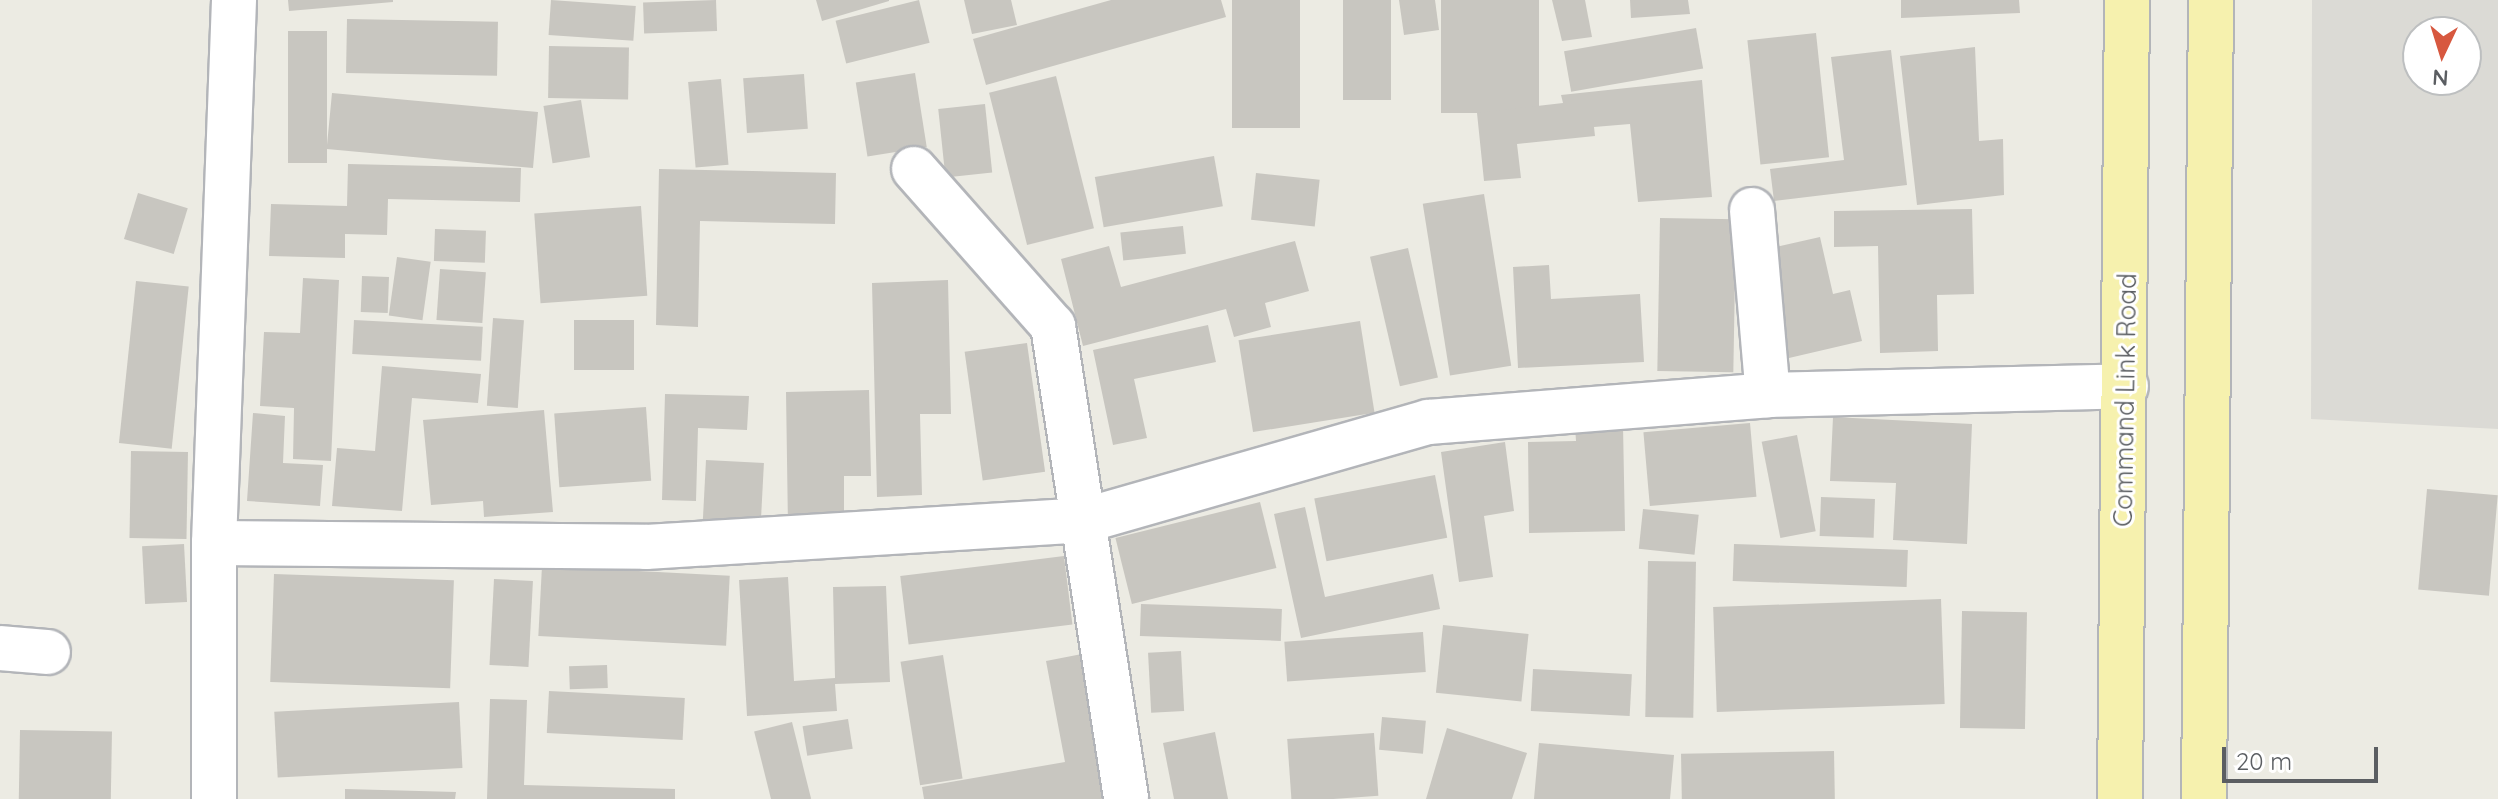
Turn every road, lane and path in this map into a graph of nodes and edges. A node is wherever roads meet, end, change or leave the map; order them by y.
1 (234, 0) edge
2 (2127, 0) edge
3 (2211, 0) edge
4 (914, 169) dead end
5 (1752, 210) dead end
6 (2126, 386) junction
7 (1768, 395) junction
8 (1086, 520) junction
9 (214, 543) junction
10 (0, 648) edge
11 (48, 652) dead end
12 (214, 799) edge
13 (1126, 799) edge
14 (2120, 799) edge
15 (2204, 799) edge

1 - 9 street
2 - 6 main road, Command Link Road
3 - 15 main road
4 - 8 street
5 - 7 street
6 - 7 street
6 - 14 main road, Command Link Road
7 - 8 street
8 - 9 street
8 - 13 street
9 - 12 street
10 - 11 street

